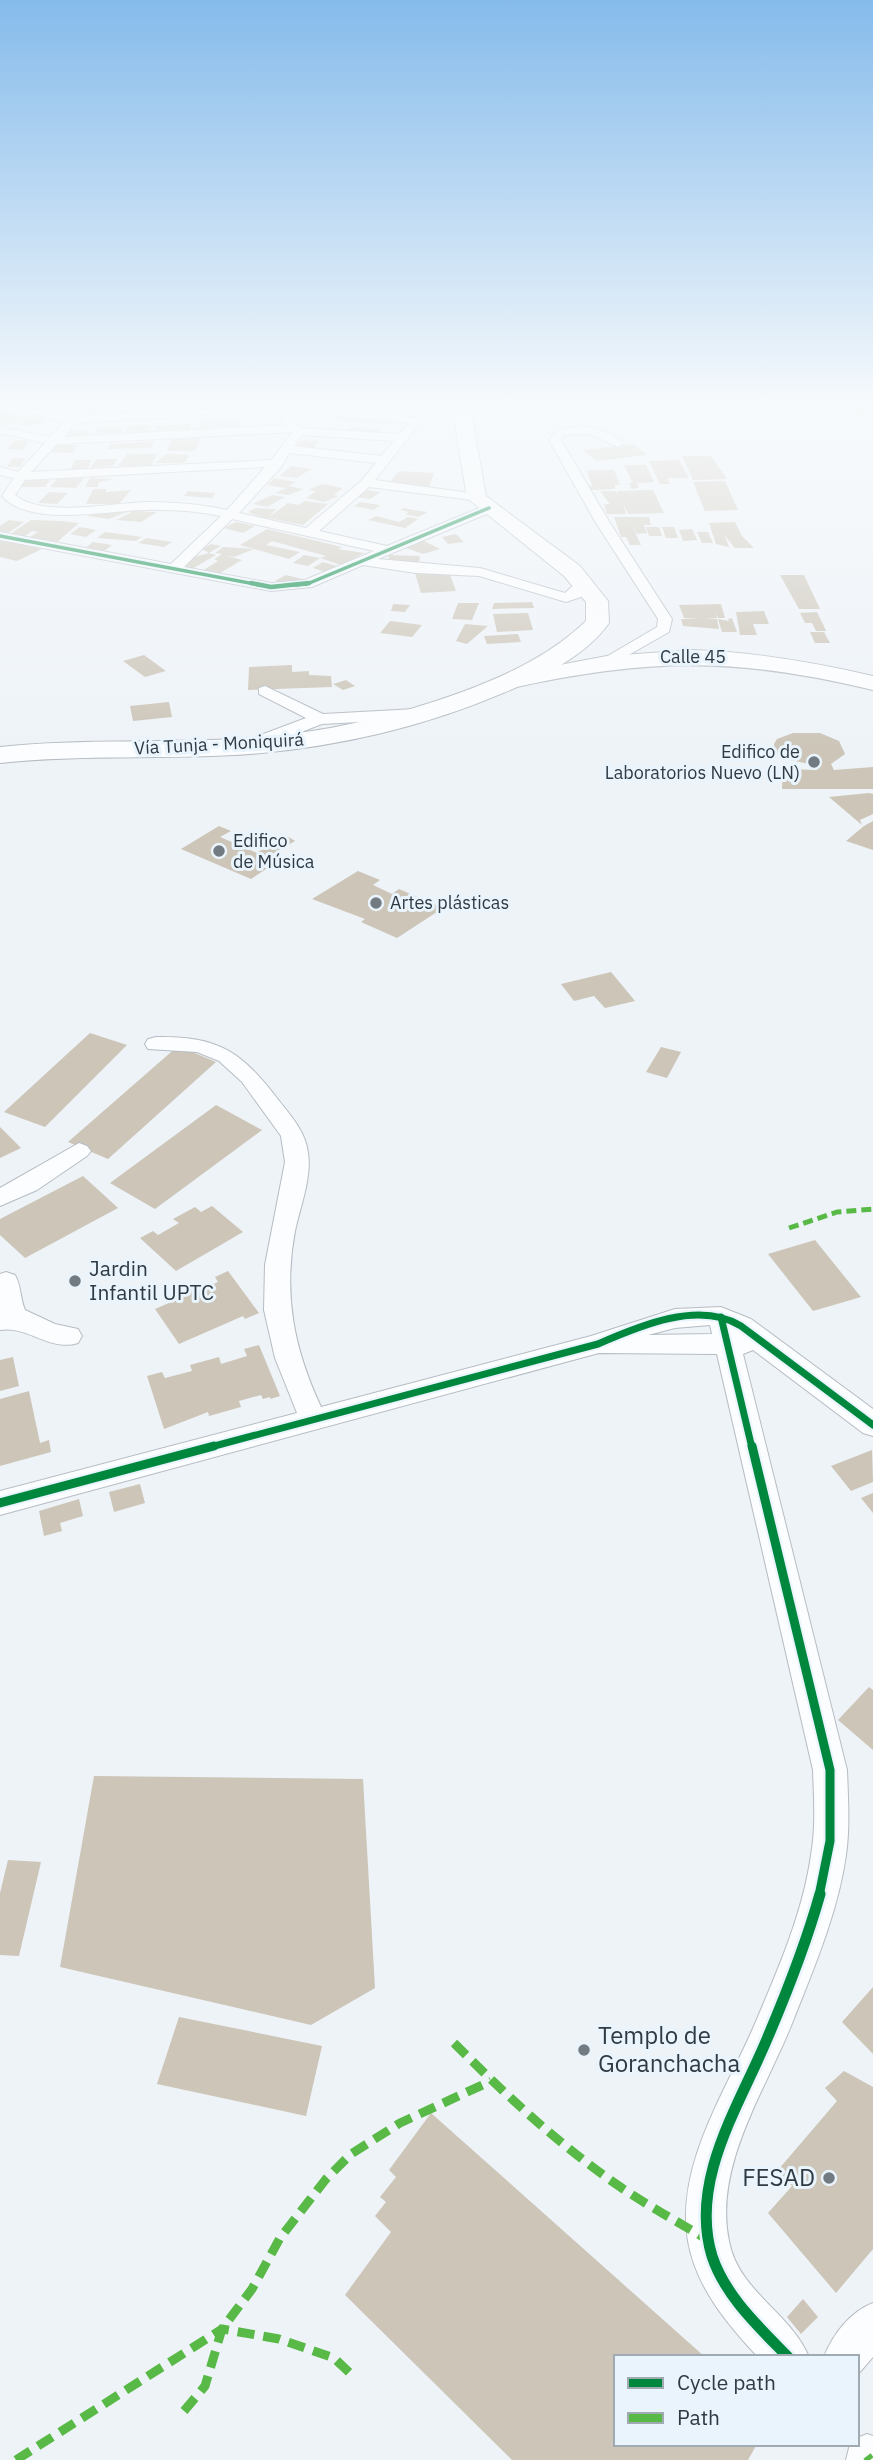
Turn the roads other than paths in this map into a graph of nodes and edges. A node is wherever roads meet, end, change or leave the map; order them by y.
1 (225, 521) edge
2 (256, 521) edge
3 (322, 521) edge
4 (447, 521) edge
5 (506, 521) edge
6 (602, 521) edge
7 (308, 533) junction
8 (0, 536) edge
9 (387, 550) junction
10 (360, 561) junction
11 (175, 568) junction
12 (583, 584) junction
13 (611, 660) junction
14 (512, 681) junction
15 (873, 683) edge
16 (265, 691) dead end
17 (431, 713) junction
18 (320, 719) junction
19 (248, 746) junction
20 (0, 755) edge
21 (156, 1044) dead end
22 (79, 1151) dead end
23 (0, 1198) edge
24 (6, 1281) dead end
25 (7, 1319) edge
26 (724, 1330) junction
27 (69, 1336) dead end
28 (314, 1420) junction
29 (873, 1425) edge
30 (0, 1503) edge
31 (873, 2324) edge
32 (786, 2355) edge
33 (847, 2355) edge

1 - 11 street
2 - 7 street
3 - 7 street
4 - 9 street
5 - 12 main road, Vía Tunja - Moniquirá
6 - 13 street
7 - 9 street
8 - 11 street
9 - 10 street
10 - 11 street
10 - 12 street
12 - 14 main road, Vía Tunja - Moniquirá
13 - 14 street, Calle 45
13 - 15 street, Calle 45
14 - 17 main road, Vía Tunja - Moniquirá
16 - 18 street
17 - 18 street
17 - 19 main road, Vía Tunja - Moniquirá
18 - 19 street
19 - 20 main road, Vía Tunja - Moniquirá
21 - 28 street
22 - 23 street
24 - 25 street
25 - 27 street
26 - 28 street
26 - 29 street
26 - 32 street
28 - 30 street
31 - 33 street

